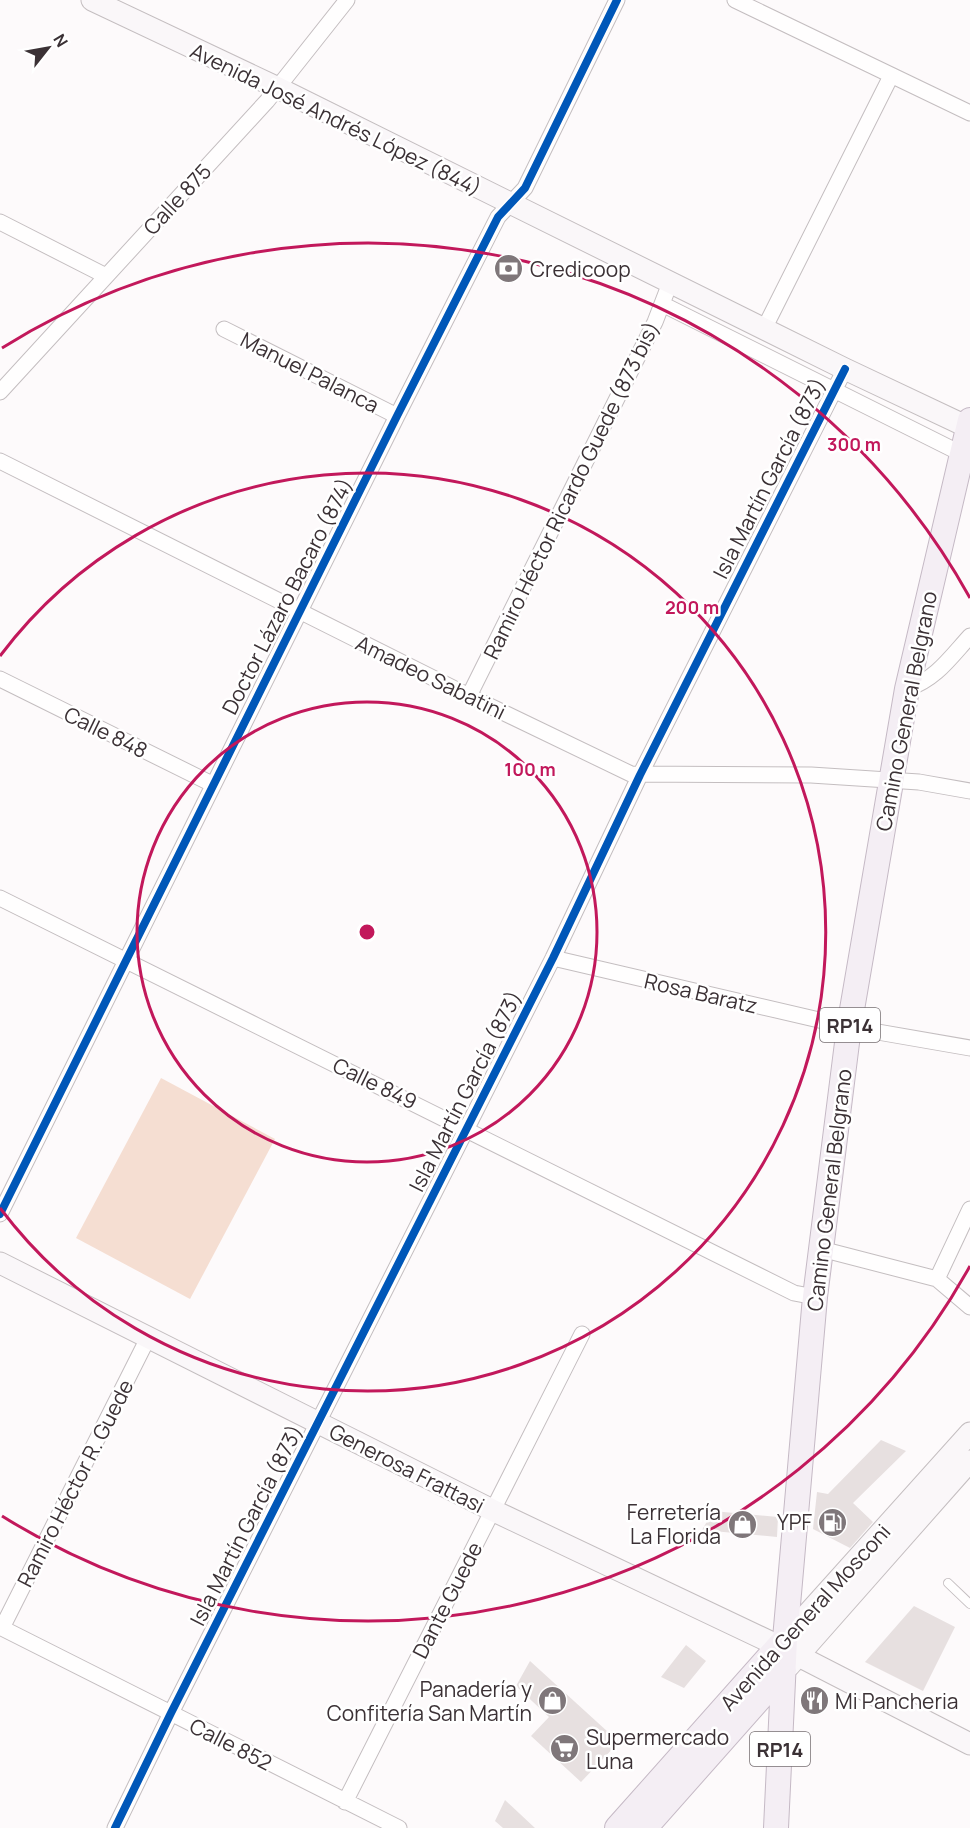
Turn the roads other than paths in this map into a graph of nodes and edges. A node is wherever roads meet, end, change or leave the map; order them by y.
1 (92, 0) edge
2 (347, 0) edge
3 (617, 0) edge
4 (735, 0) edge
5 (114, 5) edge
6 (891, 76) junction
7 (278, 88) junction
8 (970, 113) edge
9 (509, 204) junction
10 (0, 222) edge
11 (106, 276) junction
12 (670, 283) junction
13 (662, 304) junction
14 (224, 329) dead end
15 (764, 329) junction
16 (845, 369) junction
17 (834, 390) junction
18 (0, 392) edge
19 (397, 416) junction
20 (969, 425) edge
21 (962, 454) junction
22 (0, 461) edge
23 (300, 611) junction
24 (970, 636) edge
25 (0, 679) edge
26 (908, 689) junction
27 (469, 696) junction
28 (640, 775) junction
29 (891, 779) junction
30 (212, 784) junction
31 (970, 791) edge
32 (0, 898) edge
33 (553, 958) junction
34 (125, 960) junction
35 (849, 1027) junction
36 (970, 1048) edge
37 (466, 1129) junction
38 (970, 1209) edge
39 (0, 1215) edge
40 (821, 1249) junction
41 (0, 1263) edge
42 (937, 1279) junction
43 (814, 1297) junction
44 (970, 1307) edge
45 (582, 1334) dead end
46 (148, 1338) junction
47 (317, 1423) junction
48 (970, 1433) edge
49 (970, 1461) edge
50 (492, 1510) junction
51 (948, 1583) dead end
52 (970, 1604) edge
53 (1, 1627) edge
54 (786, 1652) junction
55 (171, 1713) junction
56 (970, 1744) edge
57 (345, 1802) junction
58 (115, 1828) edge
59 (399, 1828) edge
60 (617, 1828) edge
61 (645, 1828) edge
62 (776, 1828) edge

1 - 5 main road, Avenida José Andrés López (844)
2 - 7 street, Calle 875
3 - 9 street, Doctor Lázaro Bacaro (874)
4 - 6 street
5 - 7 main road, Avenida José Andrés López (844)
6 - 8 street
6 - 15 street
7 - 9 main road, Avenida José Andrés López (844)
7 - 11 street, Calle 875
9 - 12 main road, Avenida José Andrés López (844)
9 - 19 street, Doctor Lázaro Bacaro (874)
10 - 11 street
11 - 18 street, Calle 875
12 - 13 street, Ramiro Héctor Ricardo Guede (873 bis)
12 - 15 main road, Avenida José Andrés López (844)
13 - 17 street
13 - 27 street, Ramiro Héctor Ricardo Guede (873 bis)
14 - 19 street, Manuel Palanca
15 - 16 main road, Avenida José Andrés López (844)
16 - 17 street, Isla Martín García (873)
16 - 20 main road, Avenida José Andrés López (844)
17 - 21 street
17 - 28 street, Isla Martín García (873)
19 - 23 street, Doctor Lázaro Bacaro (874)
20 - 21 main road, Camino General Belgrano / RP14
21 - 26 main road, Camino General Belgrano / RP14
22 - 23 street, Amadeo Sabatini
23 - 27 street, Amadeo Sabatini
23 - 30 street, Doctor Lázaro Bacaro (874)
24 - 26 street
25 - 30 street, Calle 848
26 - 29 main road, Camino General Belgrano / RP14
27 - 28 street, Amadeo Sabatini
28 - 29 street, Amadeo Sabatini
28 - 33 street, Isla Martín García (873)
29 - 31 street, Amadeo Sabatini
29 - 35 main road, Camino General Belgrano / RP14
30 - 34 street, Doctor Lázaro Bacaro (874)
32 - 34 street, Calle 849
33 - 35 street, Rosa Baratz
33 - 37 street, Isla Martín García (873)
34 - 37 street, Calle 849
34 - 39 street, Doctor Lázaro Bacaro (874)
35 - 36 street, Rosa Baratz
35 - 40 main road, Camino General Belgrano / RP14
37 - 43 street, Calle 849
37 - 47 street, Isla Martín García (873)
38 - 42 street
40 - 42 street
40 - 43 main road, Camino General Belgrano / RP14
41 - 46 main road, Generosa Frattasi
42 - 44 street
43 - 54 main road, Camino General Belgrano / RP14
45 - 50 street, Dante Guede
46 - 47 main road, Generosa Frattasi
46 - 53 street, Ramiro Héctor R. Guede
47 - 50 main road, Generosa Frattasi
47 - 55 street, Isla Martín García (873)
48 - 54 main road, Avenida General Mosconi
49 - 54 main road, Avenida General Mosconi
50 - 54 main road, Generosa Frattasi
50 - 57 street, Dante Guede
51 - 52 lane
53 - 55 street, Calle 852
54 - 56 main road, Generosa Frattasi
54 - 60 main road, Avenida General Mosconi
54 - 61 main road, Avenida General Mosconi
54 - 62 main road, Camino General Belgrano / RP14
55 - 57 street, Calle 852
55 - 58 street, Isla Martín García (873)
57 - 59 street, Calle 852

